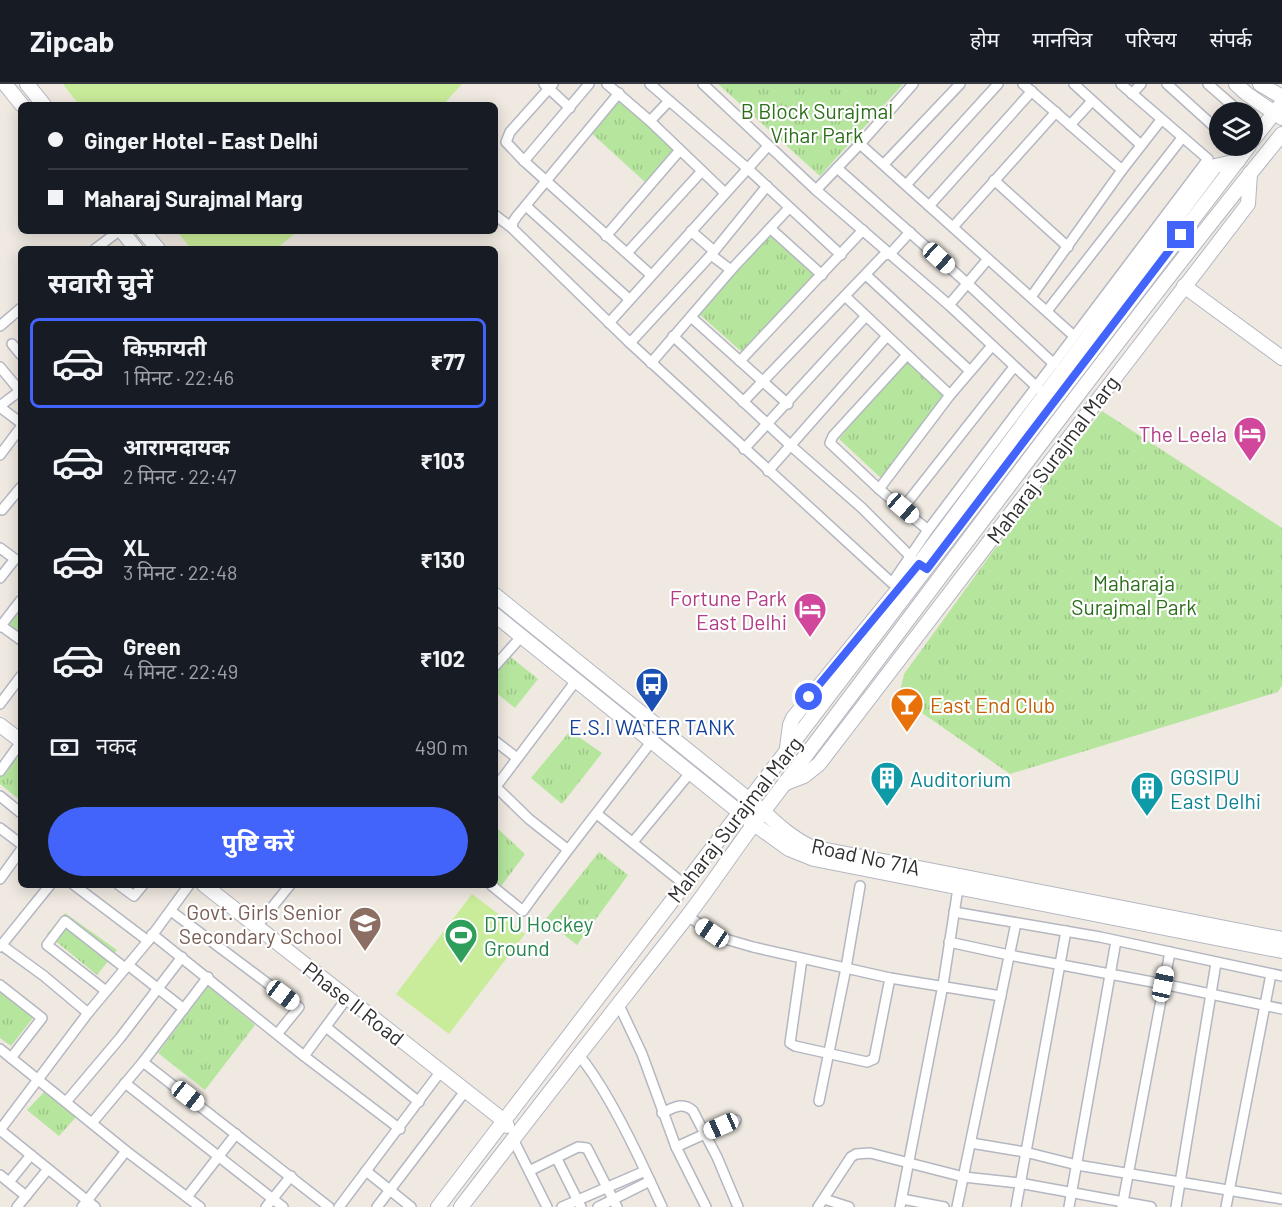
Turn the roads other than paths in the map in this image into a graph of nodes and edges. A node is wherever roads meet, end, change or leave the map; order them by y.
1 (27, 84) edge
2 (589, 84) edge
3 (607, 84) edge
4 (650, 84) edge
5 (704, 84) edge
6 (913, 84) edge
7 (960, 84) edge
8 (998, 84) edge
9 (1023, 84) edge
10 (1074, 84) edge
11 (1121, 84) edge
12 (1141, 84) edge
13 (1167, 84) edge
14 (1208, 84) edge
15 (1236, 84) edge
16 (1260, 84) edge
17 (3, 85) edge
18 (549, 86) edge
19 (1032, 91) junction
20 (619, 93) junction
21 (1132, 94) junction
22 (1282, 97) edge
23 (669, 101) junction
24 (1092, 101) junction
25 (19, 102) edge
26 (42, 102) edge
27 (1229, 102) edge
28 (570, 108) junction
29 (1280, 111) edge
30 (1056, 112) junction
31 (1161, 120) junction
32 (650, 121) junction
33 (1209, 122) edge
34 (1070, 125) junction
35 (1263, 125) edge
36 (1282, 134) edge
37 (1182, 138) junction
38 (860, 144) junction
39 (1141, 145) junction
40 (768, 146) junction
41 (680, 150) junction
42 (1242, 156) edge
43 (524, 161) junction
44 (884, 164) junction
45 (747, 168) junction
46 (837, 168) junction
47 (1122, 170) junction
48 (702, 171) junction
49 (1250, 173) junction
50 (546, 180) junction
51 (994, 180) junction
52 (906, 185) junction
53 (767, 186) junction
54 (816, 190) junction
55 (725, 193) junction
56 (526, 206) junction
57 (928, 206) junction
58 (789, 208) junction
59 (498, 217) edge
60 (953, 227) junction
61 (512, 228) junction
62 (771, 229) junction
63 (863, 230) junction
64 (691, 231) junction
65 (910, 232) junction
66 (116, 234) edge
67 (123, 234) edge
68 (146, 234) edge
69 (606, 236) junction
70 (99, 246) edge
71 (133, 246) edge
72 (156, 246) edge
73 (1068, 247) junction
74 (627, 253) junction
75 (712, 253) junction
76 (890, 254) junction
77 (841, 255) junction
78 (988, 259) junction
79 (731, 270) junction
80 (651, 275) junction
81 (822, 275) junction
82 (866, 275) junction
83 (968, 284) junction
84 (1184, 286) junction
85 (846, 297) junction
86 (1031, 297) junction
87 (629, 299) junction
88 (949, 305) junction
89 (18, 311) edge
90 (1047, 311) junction
91 (866, 316) junction
92 (691, 317) junction
93 (609, 323) junction
94 (0, 326) edge
95 (673, 336) junction
96 (887, 336) junction
97 (1074, 336) junction
98 (630, 343) junction
99 (12, 344) dead end
100 (991, 347) junction
101 (18, 351) edge
102 (907, 355) junction
103 (1282, 358) edge
104 (740, 361) junction
105 (651, 363) junction
106 (1054, 364) junction
107 (0, 367) edge
108 (1014, 368) junction
109 (970, 370) junction
110 (763, 382) junction
111 (18, 388) edge
112 (18, 394) edge
113 (950, 395) junction
114 (1045, 395) junction
115 (743, 402) junction
116 (788, 404) junction
117 (1069, 408) junction
118 (1, 409) edge
119 (1082, 419) junction
120 (18, 423) edge
121 (768, 424) junction
122 (18, 429) edge
123 (790, 445) junction
124 (744, 449) junction
125 (0, 455) edge
126 (768, 471) junction
127 (879, 489) junction
128 (18, 491) edge
129 (903, 508) junction
130 (2, 510) dead end
131 (928, 530) junction
132 (0, 548) edge
133 (919, 564) junction
134 (0, 578) edge
135 (498, 598) edge
136 (18, 604) edge
137 (498, 618) edge
138 (0, 626) edge
139 (521, 637) junction
140 (18, 638) edge
141 (498, 663) edge
142 (18, 681) edge
143 (575, 681) junction
144 (0, 705) edge
145 (0, 725) edge
146 (18, 740) edge
147 (651, 742) junction
148 (498, 743) edge
149 (18, 746) edge
150 (517, 758) junction
151 (0, 771) edge
152 (690, 773) junction
153 (498, 783) edge
154 (784, 784) junction
155 (498, 790) edge
156 (0, 796) edge
157 (744, 806) junction
158 (18, 811) edge
159 (763, 811) junction
160 (597, 814) junction
161 (754, 824) junction
162 (2, 833) edge
163 (18, 842) edge
164 (633, 842) junction
165 (567, 849) junction
166 (18, 854) edge
167 (0, 879) edge
168 (959, 882) junction
169 (684, 884) junction
170 (860, 886) dead end
171 (48, 888) edge
172 (78, 888) edge
173 (123, 888) edge
174 (141, 888) edge
175 (187, 888) edge
176 (208, 888) edge
177 (288, 888) edge
178 (495, 888) edge
179 (171, 911) junction
180 (954, 912) junction
181 (687, 916) junction
182 (1016, 922) junction
183 (257, 926) junction
184 (1066, 931) junction
185 (150, 938) junction
186 (1282, 939) edge
187 (1253, 940) junction
188 (1116, 941) junction
189 (949, 942) junction
190 (1, 945) edge
191 (1282, 951) edge
192 (1170, 952) junction
193 (1009, 955) junction
194 (182, 957) junction
195 (802, 959) junction
196 (1216, 963) junction
197 (1060, 964) junction
198 (127, 966) junction
199 (846, 968) junction
200 (1111, 974) junction
201 (1271, 974) junction
202 (1282, 976) edge
203 (208, 977) junction
204 (890, 978) junction
205 (1163, 984) junction
206 (0, 985) edge
207 (943, 985) junction
208 (159, 988) junction
209 (106, 991) junction
210 (1211, 994) junction
211 (1001, 996) junction
212 (347, 998) junction
213 (618, 1004) junction
214 (1266, 1006) junction
215 (184, 1008) junction
216 (1282, 1009) edge
217 (88, 1013) junction
218 (326, 1027) junction
219 (278, 1034) junction
220 (0, 1049) edge
221 (828, 1053) junction
222 (578, 1054) junction
223 (304, 1056) junction
224 (11, 1058) junction
225 (143, 1062) junction
226 (441, 1071) junction
227 (38, 1079) junction
228 (125, 1083) junction
229 (466, 1090) junction
230 (819, 1101) dead end
231 (66, 1102) junction
232 (419, 1102) junction
233 (662, 1113) junction
234 (503, 1120) junction
235 (736, 1120) dead end
236 (92, 1123) junction
237 (399, 1129) junction
238 (0, 1130) edge
239 (705, 1133) junction
240 (236, 1134) junction
241 (513, 1139) junction
242 (971, 1143) junction
243 (676, 1147) junction
244 (126, 1151) junction
245 (1025, 1152) junction
246 (31, 1155) junction
247 (219, 1155) junction
248 (557, 1159) junction
249 (909, 1165) junction
250 (1077, 1165) junction
251 (48, 1169) junction
252 (366, 1171) junction
253 (529, 1171) junction
254 (645, 1171) junction
255 (1128, 1173) junction
256 (0, 1175) edge
257 (291, 1176) junction
258 (964, 1177) junction
259 (9, 1182) junction
260 (650, 1182) junction
261 (1019, 1183) junction
262 (1180, 1183) junction
263 (608, 1187) junction
264 (390, 1189) junction
265 (1230, 1190) junction
266 (1072, 1192) junction
267 (26, 1196) junction
268 (187, 1197) junction
269 (1282, 1199) edge
270 (270, 1203) edge
271 (580, 1203) edge
272 (615, 1203) edge
273 (821, 1203) edge
274 (901, 1203) edge
275 (1122, 1204) edge
276 (88, 1205) edge
277 (17, 1207) edge
278 (200, 1207) edge
279 (283, 1207) edge
280 (329, 1207) edge
281 (339, 1207) edge
282 (377, 1207) edge
283 (411, 1207) edge
284 (438, 1207) edge
285 (461, 1207) edge
286 (547, 1207) edge
287 (562, 1207) edge
288 (598, 1207) edge
289 (663, 1207) edge
290 (706, 1207) edge
291 (738, 1207) edge
292 (849, 1207) edge
293 (944, 1207) edge
294 (957, 1207) edge
295 (1016, 1207) edge
296 (1069, 1207) edge
297 (1151, 1207) edge
298 (1176, 1207) edge
299 (1226, 1207) edge
300 (1280, 1207) edge

1 - 26 street
2 - 28 street
3 - 20 street
4 - 23 street
5 - 40 street
6 - 38 street
7 - 44 street
8 - 52 street
9 - 19 street
10 - 24 street
11 - 21 street
12 - 21 street
13 - 33 street
14 - 27 street
15 - 29 street
16 - 22 street
17 - 25 street
18 - 28 street
18 - 43 street
19 - 30 street
19 - 57 street
20 - 32 street
20 - 50 street
21 - 31 street
23 - 32 street
23 - 45 street
24 - 34 street
24 - 39 street
28 - 43 street
29 - 35 street
30 - 34 street
30 - 51 street
31 - 37 street
31 - 39 street
32 - 41 street
34 - 47 street
36 - 49 street, Maharaj Surajmal Marg
37 - 90 street
37 - 97 street
38 - 44 street
38 - 46 street
39 - 47 street
40 - 45 street
40 - 54 street
41 - 48 street
41 - 69 street
42 - 114 street, Maharaj Surajmal Marg
43 - 50 street
44 - 52 street
45 - 53 street
45 - 55 street
46 - 54 street
46 - 65 street
47 - 73 street
48 - 55 street
48 - 74 street
49 - 84 street, Maharaj Surajmal Marg
49 - 117 street, Maharaj Surajmal Marg
50 - 56 street
50 - 69 street
51 - 60 street
51 - 73 street
52 - 57 street
53 - 58 street
53 - 75 street
54 - 63 street
55 - 64 street
56 - 61 street
56 - 87 street
57 - 60 street
58 - 62 street
58 - 77 street
59 - 61 street
60 - 78 street
61 - 93 street
62 - 79 street
62 - 81 street
63 - 76 street
63 - 77 street
64 - 75 street
64 - 80 street
65 - 76 street
65 - 83 street
66 - 70 street
67 - 71 street
68 - 72 street
69 - 74 street
73 - 86 street
74 - 80 street
75 - 79 street
75 - 98 street
76 - 82 street
76 - 88 street
77 - 81 street
78 - 83 street
78 - 86 street
79 - 92 street
80 - 87 street
81 - 104 street
82 - 85 street
82 - 109 street
83 - 88 street
83 - 106 street
84 - 103 street
84 - 119 street, Maharaj Surajmal Marg
85 - 91 street
85 - 110 street
86 - 90 street
87 - 93 street
88 - 100 street
89 - 94 street
90 - 97 street
91 - 96 street
91 - 116 street
92 - 95 street
92 - 104 street
93 - 98 street
95 - 105 street
95 - 115 street
96 - 102 street
96 - 123 street
97 - 106 street
98 - 105 street
99 - 101 street
100 - 108 street
100 - 109 street
102 - 113 street
102 - 127 street
104 - 110 street
105 - 124 street
106 - 114 street
107 - 111 street
108 - 114 street
108 - 129 street
109 - 113 street
110 - 115 street
110 - 116 street
112 - 118 street
113 - 127 street
114 - 131 street
114 - 133 street, Maharaj Surajmal Marg
115 - 121 street
116 - 121 street
117 - 119 street
117 - 154 street, Maharaj Surajmal Marg
118 - 120 street
119 - 154 street, Maharaj Surajmal Marg
121 - 123 street
121 - 124 street
122 - 125 street
123 - 126 street
123 - 133 street
124 - 126 street
126 - 133 street
127 - 129 street
128 - 130 street
129 - 131 street
131 - 133 street
132 - 134 street
133 - 157 street, Maharaj Surajmal Marg
135 - 157 street, Road No 71A
136 - 138 street
137 - 139 street, Road No 71A
138 - 140 street
139 - 141 street
139 - 143 street, Road No 71A
142 - 144 street
143 - 147 street, Road No 71A
143 - 150 street
145 - 146 street
147 - 152 street, Road No 71A
147 - 160 street
148 - 150 street
149 - 151 street
150 - 153 street
152 - 157 street, Road No 71A
152 - 164 street
154 - 159 street, Maharaj Surajmal Marg
155 - 165 street
156 - 158 street
157 - 159 street, Road No 71A
157 - 161 street, Road No 71A
157 - 169 street, Maharaj Surajmal Marg
159 - 161 street, Maharaj Surajmal Marg
159 - 168 street, Road No 71A
160 - 164 street
160 - 165 street
161 - 168 street, Road No 71A
161 - 181 street, Maharaj Surajmal Marg
162 - 163 street
164 - 169 street
165 - 178 street
166 - 167 street
168 - 180 street
168 - 187 street, Road No 71A
169 - 234 street, Maharaj Surajmal Marg
170 - 199 street
171 - 190 street
172 - 185 street
173 - 174 street
175 - 179 street
176 - 183 street, Phase II Road
177 - 183 street
179 - 185 street
179 - 219 street
180 - 182 street
180 - 189 street
181 - 195 street
181 - 213 street, Maharaj Surajmal Marg
182 - 184 street
182 - 193 street
183 - 212 street, Phase II Road
184 - 188 street
184 - 197 street
185 - 194 street
185 - 198 street
186 - 187 street, Road No 71A
187 - 191 street, Road No 71A
188 - 192 street
188 - 200 street
189 - 193 street
189 - 207 street
190 - 217 street
192 - 196 street
192 - 205 street
193 - 197 street
193 - 211 street
194 - 203 street
194 - 208 street
195 - 199 street
195 - 221 street
196 - 201 street
196 - 210 street
197 - 200 street
197 - 245 street
198 - 208 street
198 - 209 street
198 - 209 street
199 - 204 street
199 - 221 street
200 - 205 street
200 - 250 street
201 - 202 street
201 - 214 street
203 - 215 street
203 - 219 street
204 - 207 street
204 - 221 street
205 - 210 street
205 - 255 street
206 - 224 street
207 - 211 street
207 - 249 street
208 - 215 street
208 - 231 street
209 - 217 street
210 - 214 street
210 - 262 street
211 - 242 street
212 - 218 street
212 - 226 street, Phase II Road
213 - 222 street, Maharaj Surajmal Marg
213 - 233 street
214 - 216 street
214 - 265 street
215 - 225 street
217 - 227 street
218 - 223 street
218 - 232 street
219 - 223 street
220 - 224 street
221 - 230 street
222 - 241 street, Maharaj Surajmal Marg
222 - 254 street
223 - 237 street
224 - 227 street
225 - 228 street
225 - 240 street
226 - 229 street, Phase II Road
226 - 232 street
227 - 231 street
227 - 238 street
228 - 236 street
228 - 247 street
229 - 234 street, Phase II Road
229 - 264 street
231 - 236 street
232 - 237 street
233 - 239 street
233 - 243 street
234 - 241 street
234 - 284 street, Maharaj Surajmal Marg
235 - 239 street
236 - 244 street
237 - 252 street
238 - 246 street
239 - 243 street
239 - 291 street
240 - 247 street
240 - 257 street
241 - 253 street
241 - 285 street, Maharaj Surajmal Marg
242 - 245 street
242 - 258 street
243 - 290 street
244 - 268 street
244 - 276 street
245 - 250 street
245 - 261 street
246 - 251 street
246 - 259 street
247 - 268 street
247 - 270 street
248 - 253 street
248 - 263 street
248 - 271 street
249 - 258 street
249 - 273 street
249 - 274 street
250 - 255 street
250 - 266 street
251 - 267 street
251 - 276 street
252 - 264 street
252 - 281 street
253 - 286 street
254 - 260 street
254 - 263 street
255 - 262 street
255 - 275 street
256 - 259 street
257 - 270 street
257 - 280 street
258 - 261 street
258 - 294 street
259 - 267 street
260 - 272 street
260 - 289 street
261 - 266 street
261 - 295 street
262 - 265 street
262 - 298 street
263 - 271 street
263 - 272 street
264 - 282 street
264 - 283 street
265 - 269 street
265 - 299 street
266 - 275 street
266 - 296 street
267 - 277 street
268 - 278 street
269 - 300 street
270 - 279 street
271 - 287 street
272 - 288 street
273 - 292 street
274 - 293 street
275 - 297 street

